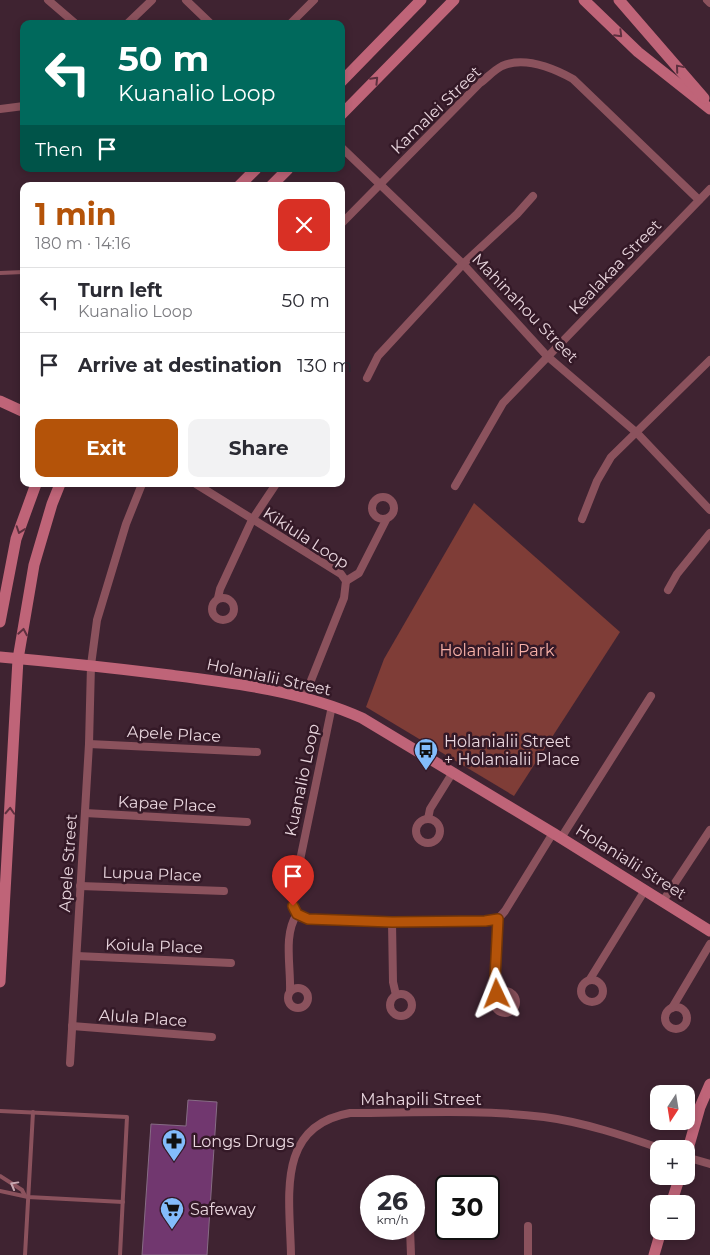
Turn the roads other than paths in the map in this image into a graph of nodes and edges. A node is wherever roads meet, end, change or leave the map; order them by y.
1 (48, 0) edge
2 (152, 0) edge
3 (186, 0) edge
4 (314, 0) edge
5 (422, 0) edge
6 (454, 0) edge
7 (584, 0) edge
8 (619, 0) edge
9 (71, 20) edge
10 (131, 20) edge
11 (207, 20) edge
12 (294, 20) edge
13 (345, 78) edge
14 (20, 106) edge
15 (710, 107) edge
16 (0, 109) edge
17 (345, 111) edge
18 (345, 150) edge
19 (253, 172) edge
20 (285, 172) edge
21 (243, 182) edge
22 (274, 182) edge
23 (380, 185) junction
24 (710, 189) edge
25 (533, 196) dead end
26 (699, 200) junction
27 (345, 220) edge
28 (462, 264) junction
29 (20, 272) edge
30 (0, 273) edge
31 (548, 356) junction
32 (710, 360) edge
33 (367, 378) dead end
34 (0, 401) edge
35 (20, 410) edge
36 (637, 433) junction
37 (455, 486) dead end
38 (35, 487) edge
39 (59, 487) edge
40 (141, 487) edge
41 (201, 487) edge
42 (274, 487) edge
43 (710, 510) edge
44 (252, 520) junction
45 (386, 520) dead end
46 (582, 520) dead end
47 (710, 533) edge
48 (346, 581) junction
49 (668, 590) dead end
50 (218, 598) dead end
51 (0, 622) edge
52 (0, 657) edge
53 (18, 659) junction
54 (91, 665) junction
55 (652, 696) dead end
56 (304, 698) junction
57 (332, 706) junction
58 (89, 744) junction
59 (257, 752) dead end
60 (454, 772) junction
61 (85, 813) junction
62 (428, 819) dead end
63 (247, 822) dead end
64 (710, 830) edge
65 (557, 835) junction
66 (80, 886) junction
67 (645, 890) junction
68 (224, 891) dead end
69 (663, 901) junction
70 (297, 914) junction
71 (498, 919) junction
72 (392, 922) junction
73 (710, 930) edge
74 (710, 944) edge
75 (77, 956) junction
76 (231, 963) dead end
77 (590, 979) dead end
78 (0, 982) edge
79 (290, 991) dead end
80 (396, 994) dead end
81 (497, 994) dead end
82 (672, 1008) dead end
83 (72, 1026) junction
84 (212, 1037) dead end
85 (70, 1063) dead end
86 (710, 1084) edge
87 (0, 1111) edge
88 (33, 1112) junction
89 (691, 1140) edge
90 (650, 1146) edge
91 (695, 1160) edge
92 (710, 1164) edge
93 (0, 1176) edge
94 (0, 1191) edge
95 (27, 1196) junction
96 (123, 1202) junction
97 (528, 1226) dead end
98 (410, 1240) edge
99 (659, 1240) edge
100 (25, 1255) edge
101 (120, 1255) edge
102 (291, 1255) edge
103 (411, 1255) edge
104 (528, 1255) edge
105 (654, 1255) edge

1 - 9 street
2 - 10 street
3 - 11 street
4 - 12 street
5 - 13 street
17 -> 6 street
7 -> 15 street
15 -> 8 street
14 - 16 street
18 - 23 street, Mahinahou Street
19 - 21 street
20 - 22 street
23 - 26 street, Kamalei Street
23 - 27 street, Kamalei Street
23 - 28 street, Mahinahou Street
24 - 26 street, Kealakaa Street
25 - 28 street
26 - 31 street, Kealakaa Street
28 - 31 street, Mahinahou Street
28 - 33 street
29 - 30 lane
31 - 36 street, Mahinahou Street
31 - 37 street, Kealakaa Street
32 - 36 street
34 - 35 street
36 - 43 street, Mahinahou Street
36 - 46 street
38 -> 51 street
53 -> 39 street
40 - 54 street
41 - 44 street, Kikiula Loop
42 - 44 street
44 - 48 street, Kikiula Loop
44 - 50 street
45 - 48 street
47 - 49 street
48 - 56 street, Kikiula Loop
52 - 53 street, Holanialii Street
53 - 54 street, Holanialii Street
78 -> 53 street
54 - 56 street, Holanialii Street
54 - 58 street, Apele Street
55 - 65 street
56 - 57 street, Holanialii Street
57 - 60 street, Holanialii Street
57 - 70 street, Kuanalio Loop
58 - 59 street, Apele Place
58 - 61 street, Apele Street
60 - 62 street
60 - 65 street, Holanialii Street
61 - 63 street, Kapae Place
61 - 66 street, Apele Street
64 - 69 street
65 - 67 street, Holanialii Street
65 - 71 street
66 - 68 street, Lupua Place
66 - 75 street, Apele Street
67 - 69 street, Holanialii Street
67 - 77 street
69 - 73 street, Holanialii Street
70 - 72 street
70 - 79 street
71 - 72 street
71 - 81 street
72 - 80 street
74 - 82 street
75 - 76 street, Koiula Place
75 - 83 street, Apele Street
83 - 84 street, Alula Place
83 - 85 street, Apele Street
86 - 89 street
87 - 88 lane
88 - 95 lane
88 - 96 lane
90 - 102 street, Mahapili Street
91 - 92 street
95 -> 93 lane
94 - 95 lane
95 - 96 lane
95 - 100 lane
96 - 101 lane
97 - 104 street
98 - 103 street
99 - 105 street

